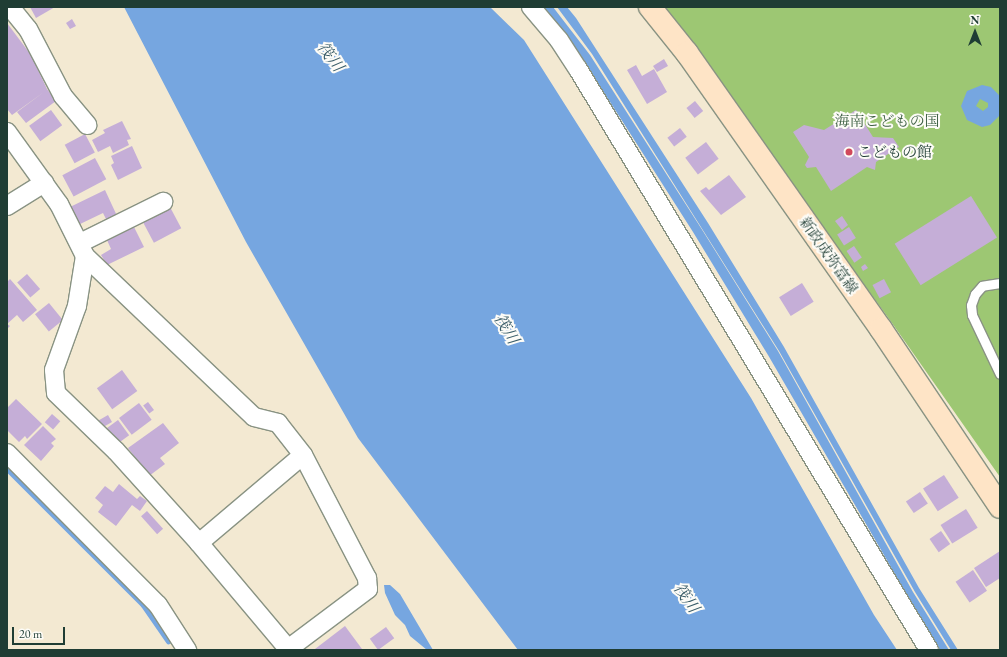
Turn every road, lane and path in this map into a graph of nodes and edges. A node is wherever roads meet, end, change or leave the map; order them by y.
1 (10, 7) edge
2 (531, 7) edge
3 (650, 7) edge
4 (87, 125) dead end
5 (7, 132) edge
6 (44, 183) junction
7 (163, 202) dead end
8 (7, 206) edge
9 (82, 250) junction
10 (1000, 283) edge
11 (1000, 374) edge
12 (7, 453) edge
13 (303, 455) junction
14 (1000, 507) edge
15 (199, 543) junction
16 (187, 650) edge
17 (289, 650) edge
18 (929, 650) edge

1 - 4 street
2 - 18 street
3 - 14 main road, 新政成弥富線
5 - 6 street
6 - 8 street
6 - 9 street
7 - 9 street
9 - 13 street
9 - 15 street
10 - 11 lane
12 - 16 street
13 - 15 street
13 - 17 street
15 - 17 street

